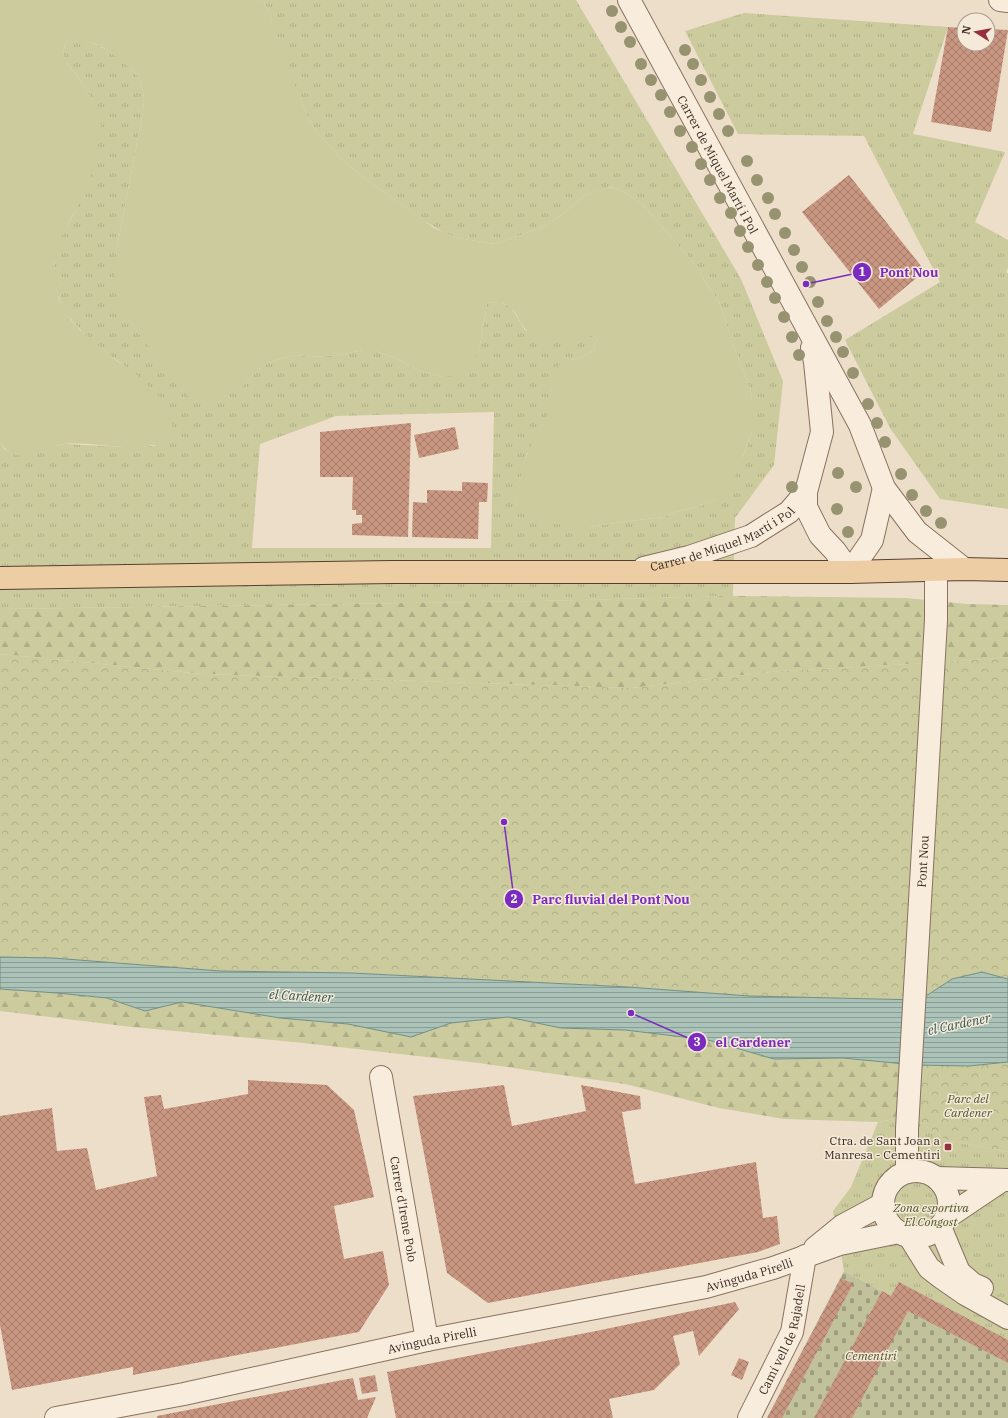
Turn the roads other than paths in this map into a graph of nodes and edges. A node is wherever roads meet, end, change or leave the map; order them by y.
1 (629, 0) edge
2 (1000, 0) edge
3 (1008, 1) edge
4 (807, 327) junction
5 (884, 488) junction
6 (806, 492) junction
7 (964, 569) junction
8 (936, 570) junction
9 (1008, 570) edge
10 (630, 572) junction
11 (850, 572) junction
12 (0, 578) edge
13 (381, 1077) dead end
14 (907, 1172) junction
15 (937, 1178) junction
16 (1004, 1181) edge
17 (883, 1204) junction
18 (943, 1223) junction
19 (904, 1234) junction
20 (805, 1256) junction
21 (1008, 1302) edge
22 (1008, 1318) edge
23 (428, 1340) junction
24 (56, 1418) edge
25 (749, 1418) edge

1 - 4 street, Carrer de Miquel Martí i Pol
2 - 3 street
4 - 5 street, Carrer de Miquel Martí i Pol
4 - 6 street, Carrer de Miquel Martí i Pol
5 - 7 street, Carrer de Miquel Martí i Pol
5 - 11 street
6 - 10 street, Carrer de Miquel Martí i Pol
6 - 11 street, Carrer de Miquel Martí i Pol
7 - 8 main road
7 - 9 main road
8 - 11 main road
8 - 14 street, Pont Nou
10 - 11 main road
10 - 12 main road
13 - 23 street, Carrer d'Irene Polo
14 - 15 street
14 - 17 street
15 - 16 street
15 - 18 street
16 - 18 street
17 - 19 street
17 - 20 street, Avinguda Pirelli
18 - 19 street
18 - 21 street
19 - 20 street, Avinguda Pirelli
19 - 22 street
20 - 23 street, Avinguda Pirelli
20 - 25 street, Camí vell de Rajadell
23 - 24 street, Avinguda Pirelli

